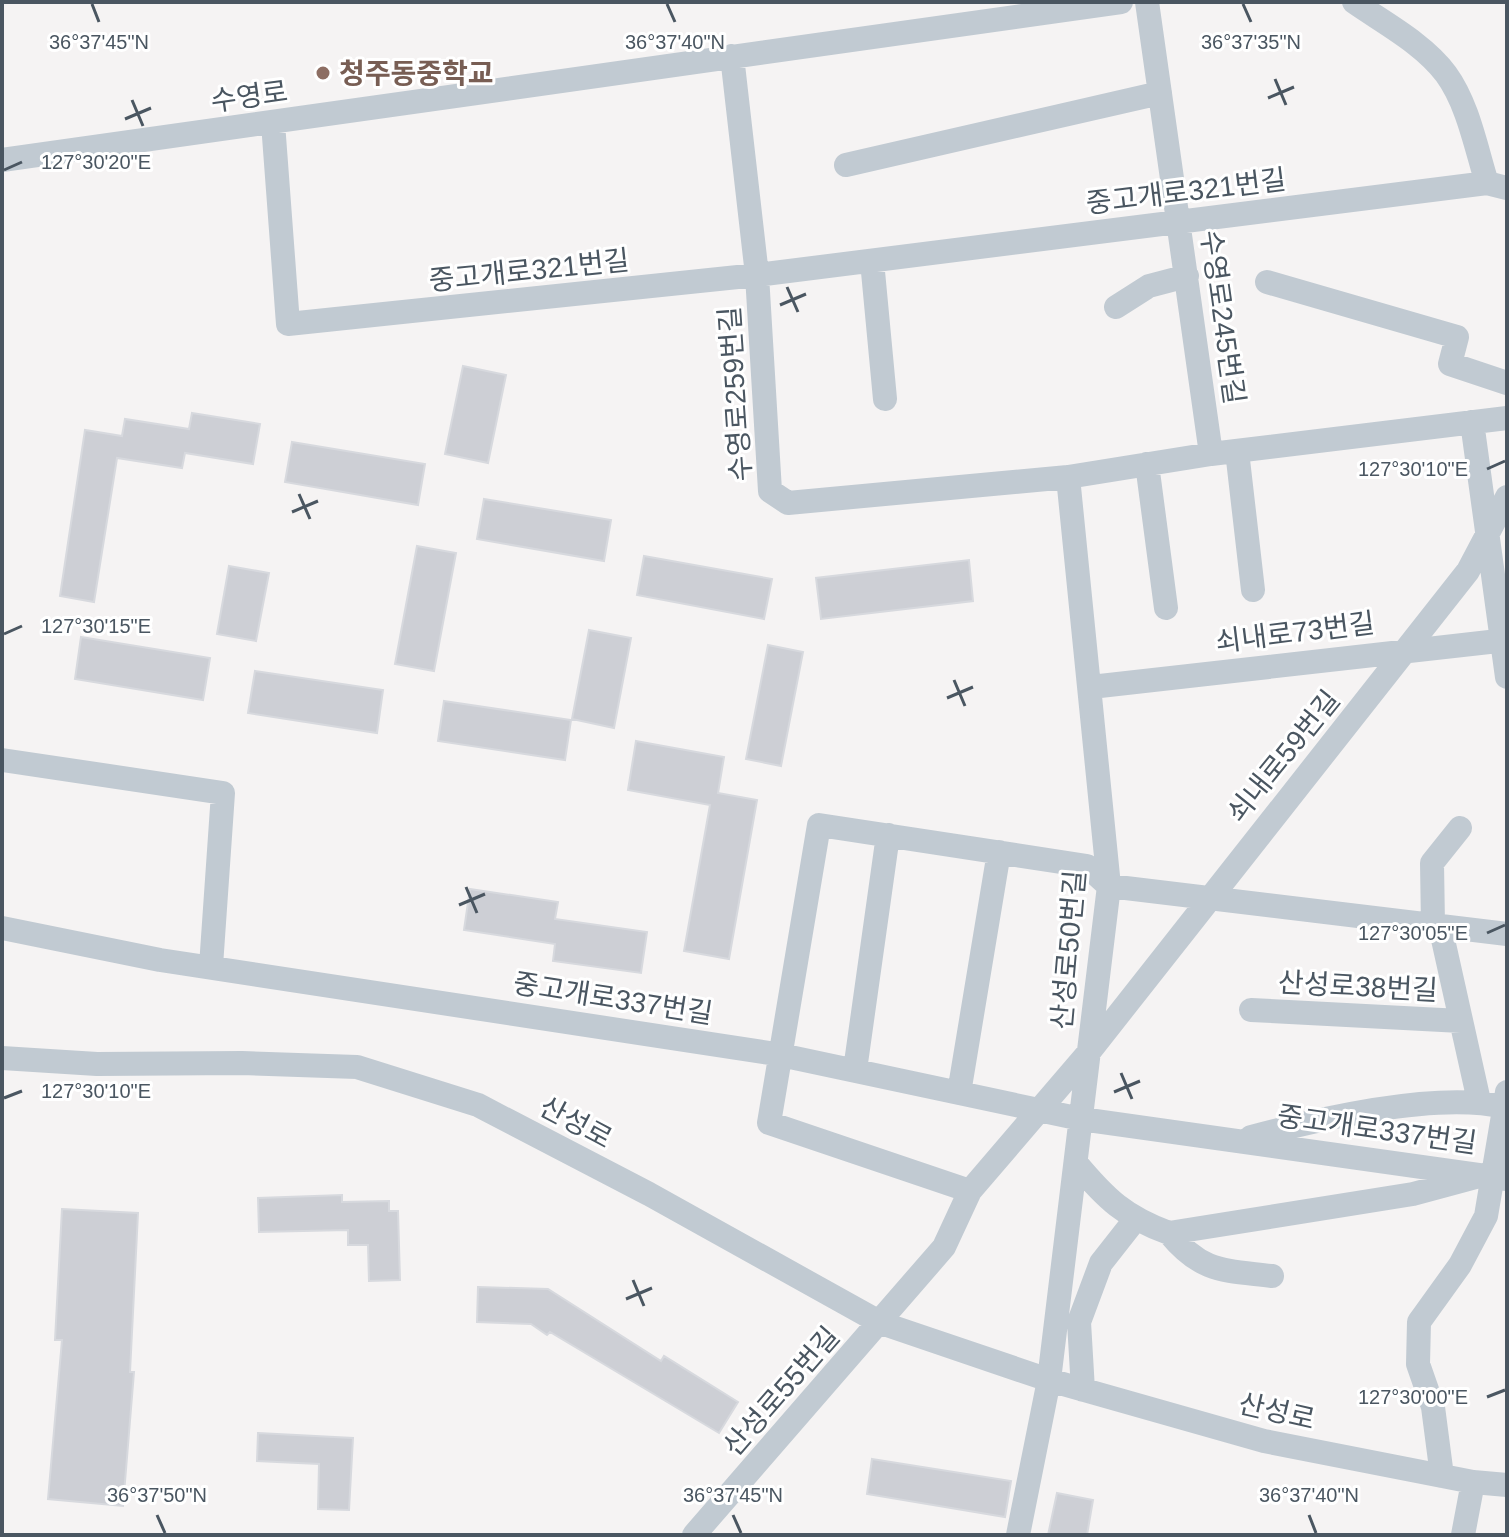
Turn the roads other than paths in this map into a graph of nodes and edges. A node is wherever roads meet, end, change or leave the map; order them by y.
1 (1121, 2) edge
2 (1147, 2) edge
3 (1354, 2) edge
4 (732, 56) junction
5 (1160, 93) junction
6 (273, 123) junction
7 (2, 160) edge
8 (846, 165) dead end
9 (1497, 186) edge
10 (1180, 222) junction
11 (872, 261) junction
12 (757, 275) junction
13 (1187, 276) junction
14 (1267, 282) dead end
15 (1116, 307) dead end
16 (1507, 383) edge
17 (885, 399) dead end
18 (1507, 418) edge
19 (1472, 422) junction
20 (1237, 451) junction
21 (1211, 454) junction
22 (1147, 464) junction
23 (1068, 477) junction
24 (1507, 497) edge
25 (1498, 531) edge
26 (1253, 590) dead end
27 (1166, 608) dead end
28 (1505, 640) edge
29 (1403, 650) junction
30 (1507, 677) edge
31 (1091, 687) junction
32 (2, 760) edge
33 (1460, 828) dead end
34 (888, 835) junction
35 (999, 852) junction
36 (1109, 886) junction
37 (1207, 898) junction
38 (1436, 925) junction
39 (2, 928) edge
40 (1507, 934) edge
41 (211, 966) junction
42 (1251, 1010) dead end
43 (1461, 1021) junction
44 (1089, 1052) junction
45 (782, 1055) junction
46 (2, 1058) edge
47 (855, 1070) junction
48 (959, 1093) junction
49 (1506, 1099) edge
50 (1479, 1101) junction
51 (1038, 1110) junction
52 (1081, 1119) junction
53 (1238, 1141) junction
54 (1076, 1163) junction
55 (1495, 1177) edge
56 (970, 1191) junction
57 (1134, 1221) junction
58 (1169, 1233) junction
59 (1272, 1276) dead end
60 (881, 1323) junction
61 (1049, 1380) junction
62 (1083, 1390) junction
63 (1442, 1476) junction
64 (1473, 1482) junction
65 (1507, 1485) edge
66 (694, 1535) edge
67 (1018, 1535) edge
68 (1463, 1535) edge

1 - 4 street, 수영로
2 - 5 street, 수영로245번길
3 - 9 street
4 - 6 street, 수영로
4 - 12 street, 수영로259번길
5 - 8 street
5 - 10 street, 수영로245번길
6 - 7 street, 수영로
6 - 12 street, 중고개로321번길
9 - 10 street, 중고개로321번길
10 - 11 street, 중고개로321번길
10 - 13 street, 수영로245번길
11 - 12 street, 중고개로321번길
11 - 17 street
12 - 23 street, 수영로259번길
13 - 15 street
13 - 21 street, 수영로245번길
14 - 16 street
18 - 19 street, 수영로259번길
19 - 20 street, 수영로259번길
19 - 25 street
20 - 21 street, 수영로259번길
20 - 26 street
21 - 22 street, 수영로259번길
22 - 23 street, 수영로259번길
22 - 27 street
23 - 31 street, 산성로50번길
24 - 25 street, 쇠내로59번길
25 - 28 street
25 - 29 street, 쇠내로59번길
28 - 29 street, 쇠내로73번길
28 - 30 street
29 - 31 street, 쇠내로73번길
29 - 37 street, 쇠내로59번길
31 - 36 street, 산성로50번길
32 - 41 street
33 - 38 street, 산성로38번길
34 - 35 street
34 - 45 street
34 - 47 street
35 - 36 street
35 - 48 street
36 - 37 street
36 - 44 street, 산성로50번길
37 - 38 street
37 - 44 street, 쇠내로59번길
38 - 40 street
38 - 43 street, 산성로38번길
39 - 41 street, 중고개로337번길
41 - 45 street, 중고개로337번길
42 - 43 street, 산성로38번길
43 - 50 street, 산성로38번길
44 - 51 street, 쇠내로59번길
44 - 52 street, 산성로50번길
45 - 47 street, 중고개로337번길
45 - 56 street
46 - 60 street, 산성로
47 - 48 street, 중고개로337번길
48 - 51 street, 중고개로337번길
49 - 50 street, 중고개로337번길
49 - 55 street
50 - 53 street, 중고개로337번길
51 - 52 street, 중고개로337번길
51 - 56 street, 쇠내로59번길
52 - 53 street, 중고개로337번길
52 - 54 street, 산성로50번길
53 - 55 street, 중고개로337번길
54 - 57 street
54 - 61 street, 산성로50번길
55 - 58 street
55 - 63 street
56 - 60 street, 산성로55번길
57 - 58 street
57 - 62 street
58 - 59 street
60 - 61 street, 산성로
60 - 66 street, 산성로55번길
61 - 62 street, 산성로
61 - 67 street, 산성로50번길
62 - 63 street, 산성로
63 - 64 street, 산성로
64 - 65 street, 산성로
64 - 68 street

